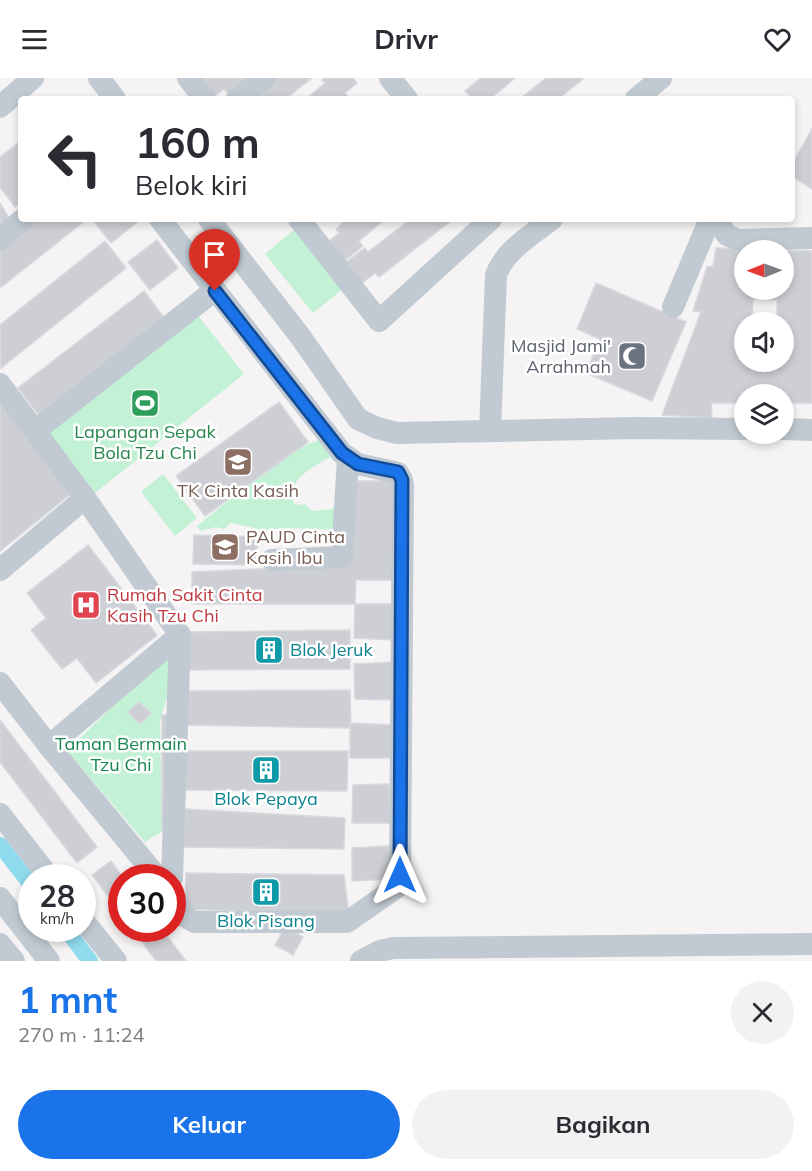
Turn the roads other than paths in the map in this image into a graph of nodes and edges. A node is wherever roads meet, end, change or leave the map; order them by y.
1 (33, 78) edge
2 (99, 78) edge
3 (188, 78) edge
4 (265, 78) edge
5 (390, 78) edge
6 (661, 78) edge
7 (113, 96) edge
8 (203, 96) edge
9 (241, 96) edge
10 (404, 96) edge
11 (640, 96) edge
12 (0, 107) edge
13 (20, 222) edge
14 (162, 222) edge
15 (211, 222) edge
16 (301, 222) edge
17 (488, 222) edge
18 (548, 222) edge
19 (709, 222) edge
20 (717, 222) edge
21 (812, 238) edge
22 (0, 239) edge
23 (215, 291) junction
24 (673, 307) dead end
25 (0, 384) edge
26 (734, 429) edge
27 (794, 429) edge
28 (812, 430) edge
29 (35, 431) junction
30 (490, 431) junction
31 (348, 458) junction
32 (86, 498) junction
33 (272, 560) dead end
34 (0, 570) edge
35 (180, 635) junction
36 (0, 683) edge
37 (49, 746) junction
38 (0, 814) edge
39 (39, 864) edge
40 (146, 864) edge
41 (172, 864) edge
42 (0, 898) edge
43 (186, 917) edge
44 (96, 936) edge
45 (0, 944) edge
46 (812, 944) edge
47 (477, 954) edge
48 (14, 961) edge
49 (49, 961) edge
50 (116, 961) edge
51 (362, 961) edge

1 - 12 street
2 - 7 street
3 - 8 street
4 - 9 street
5 - 10 street
6 - 11 street
13 - 22 street
14 - 23 street
15 - 30 street
16 - 17 street
18 - 30 street
19 - 24 street
20 - 21 street
23 - 29 street
23 - 31 street
25 - 29 street
26 - 30 street
27 - 28 street
29 - 32 street
31 - 33 street
31 - 43 street
32 - 34 street
32 - 35 street
35 - 37 street
35 - 41 street
36 - 37 street
37 - 40 street
38 - 39 street
42 - 49 street
44 - 50 street
45 - 48 street
46 - 47 street
47 - 51 street

